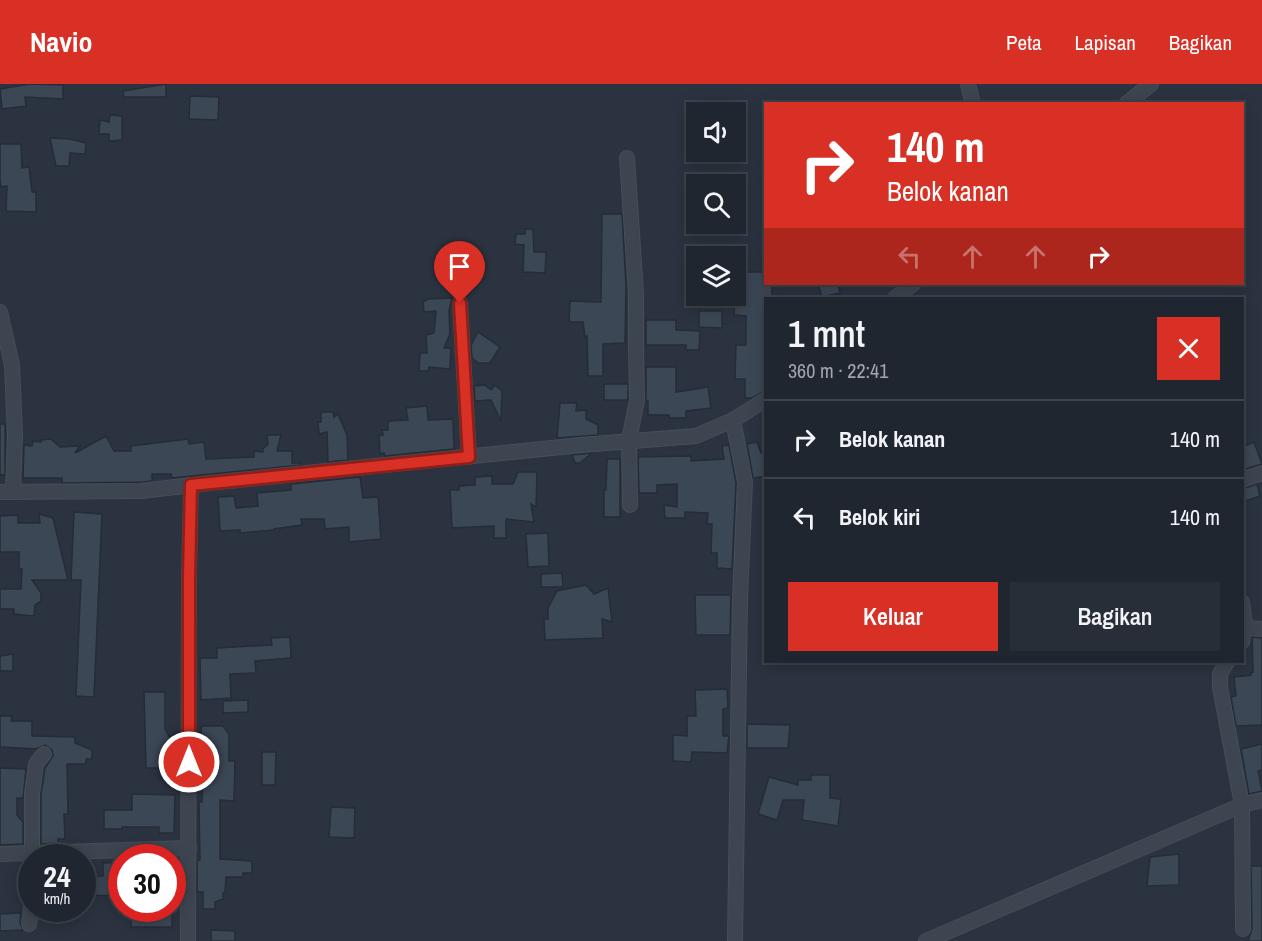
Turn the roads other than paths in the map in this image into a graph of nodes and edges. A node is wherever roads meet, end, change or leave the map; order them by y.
1 (968, 84) edge
2 (1151, 84) edge
3 (972, 102) edge
4 (1128, 102) edge
5 (627, 158) dead end
6 (912, 285) edge
7 (896, 297) edge
8 (460, 303) dead end
9 (0, 312) edge
10 (764, 401) edge
11 (733, 420) junction
12 (629, 440) junction
13 (469, 457) junction
14 (1262, 473) edge
15 (1244, 479) edge
16 (191, 485) junction
17 (7, 492) edge
18 (630, 505) dead end
19 (1262, 629) edge
20 (1244, 635) edge
21 (1226, 663) edge
22 (44, 754) dead end
23 (1262, 800) edge
24 (1242, 805) junction
25 (32, 844) edge
26 (189, 848) junction
27 (96, 853) edge
28 (0, 854) edge
29 (18, 855) edge
30 (1243, 929) dead end
31 (188, 941) edge
32 (735, 941) edge
33 (926, 941) edge

1 - 3 street
2 - 4 street
5 - 12 street
6 - 7 street
8 - 13 street
9 - 17 street
10 - 11 street
11 - 12 street
11 - 32 street
12 - 13 street
12 - 18 street
13 - 16 street
14 - 15 street
16 - 17 street
16 - 26 street
19 - 20 street
21 - 24 street
22 - 25 street
23 - 24 street
24 - 30 street
24 - 33 street
26 - 27 street
26 - 31 street
28 - 29 street

